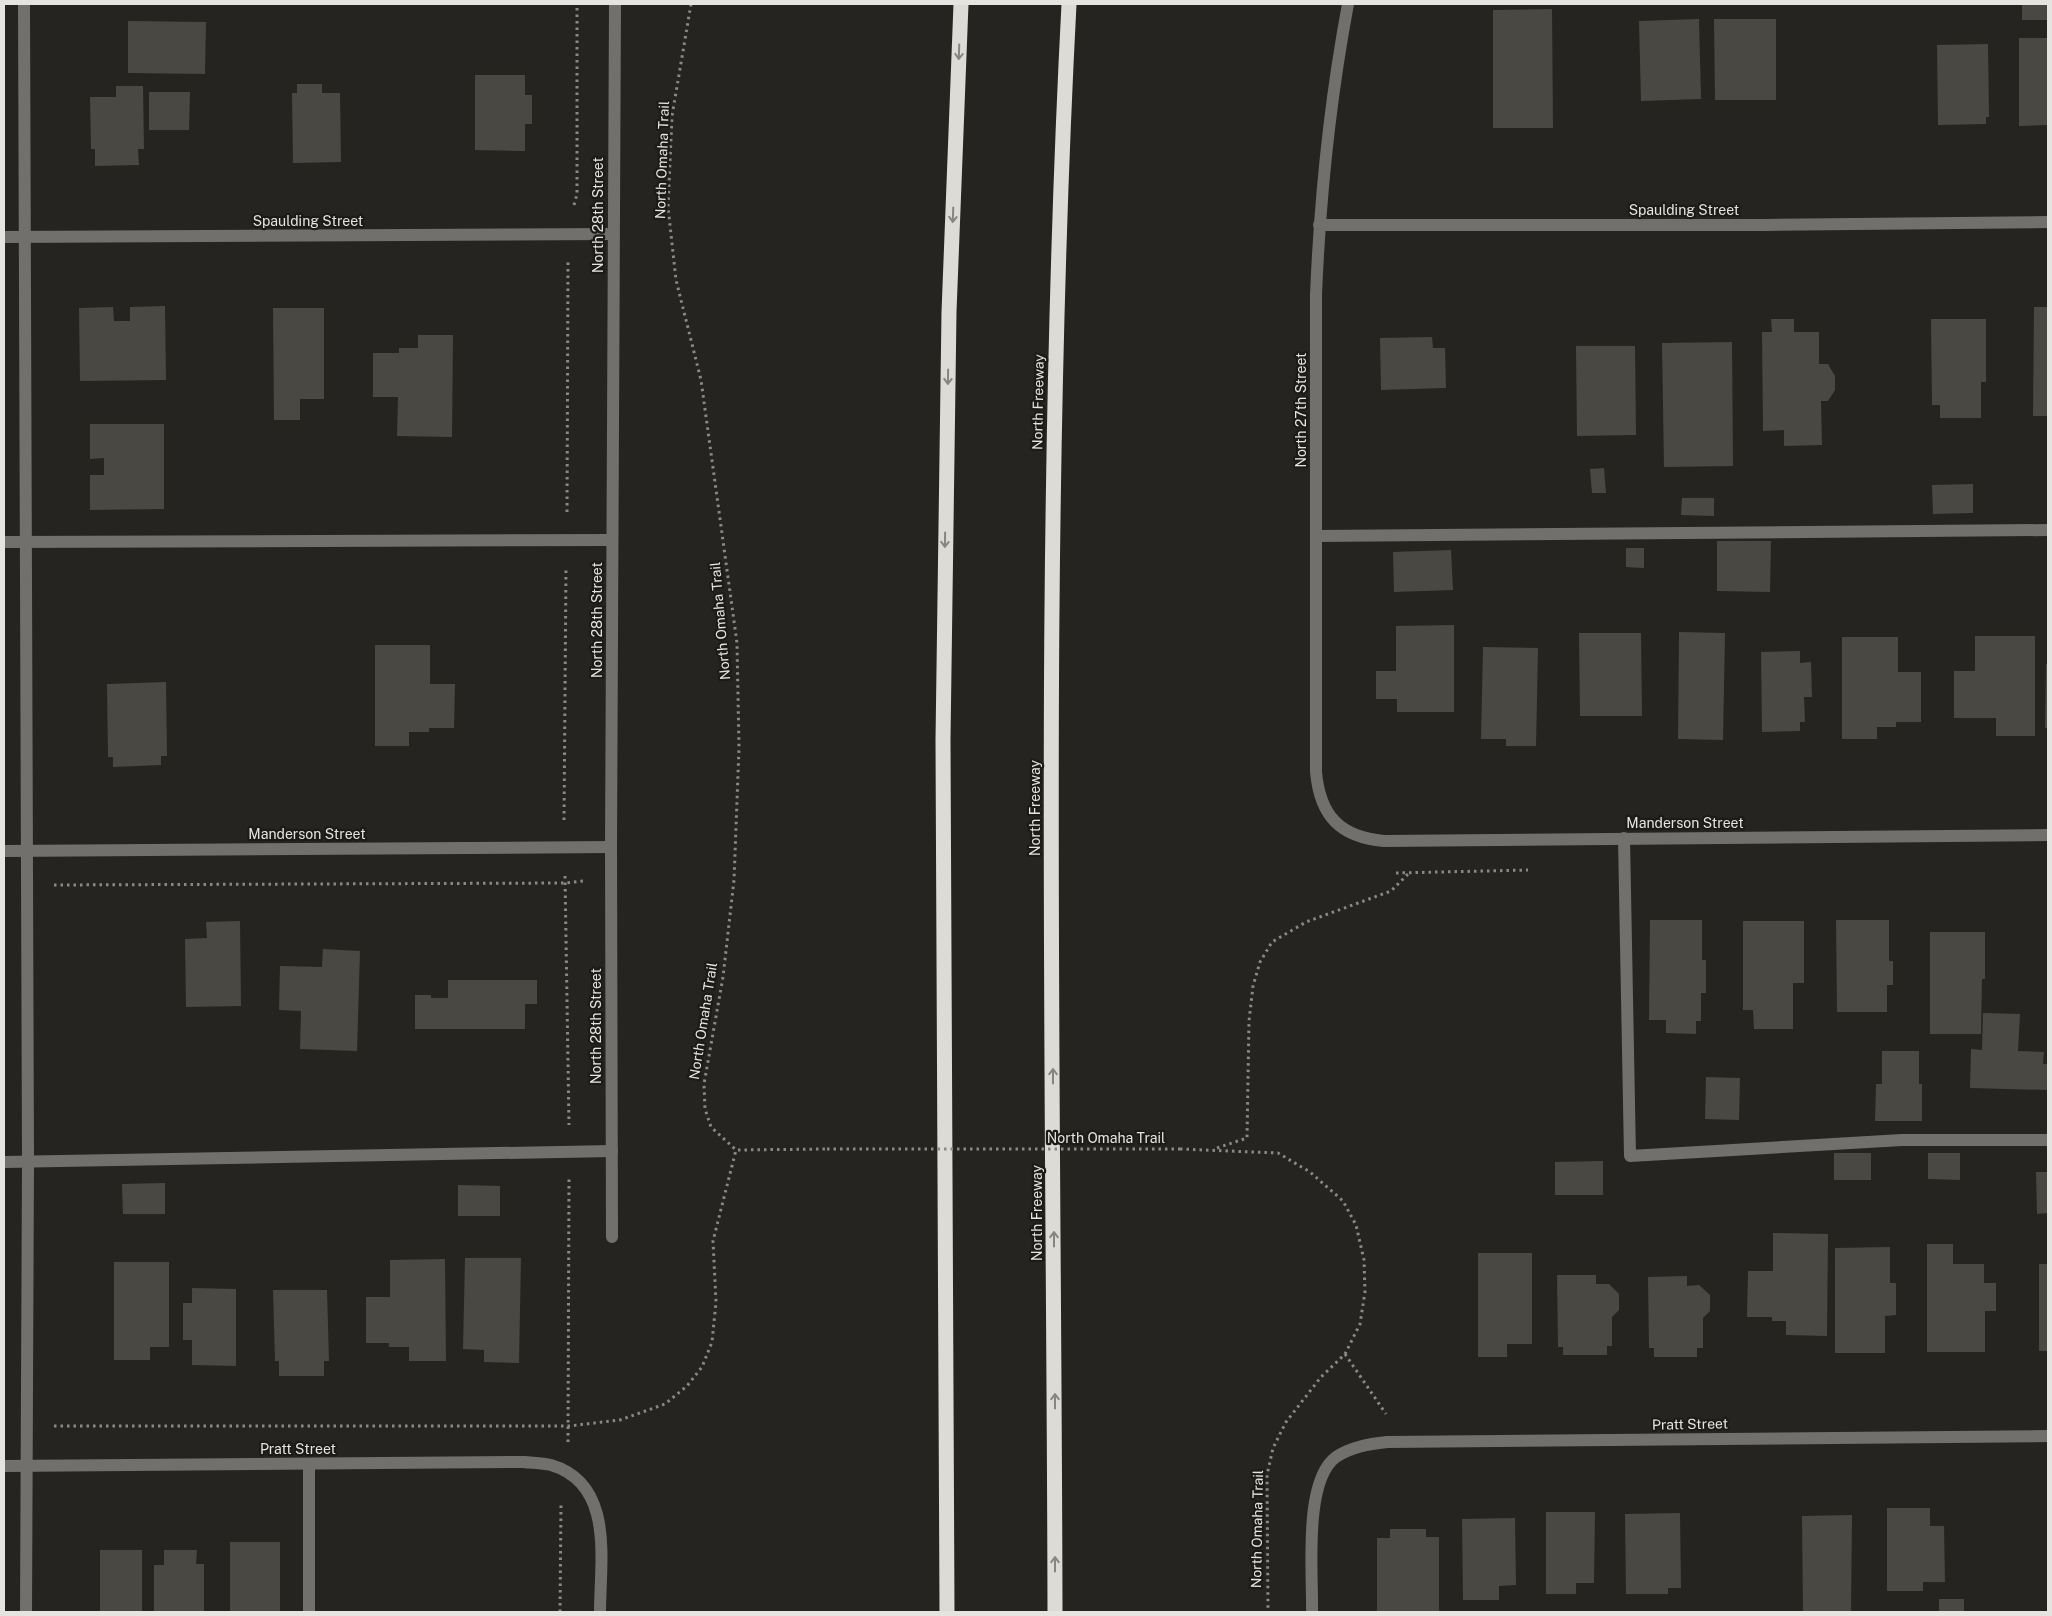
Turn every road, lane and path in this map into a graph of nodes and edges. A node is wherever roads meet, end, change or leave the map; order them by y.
1 (24, 4) edge
2 (576, 4) edge
3 (615, 4) edge
4 (691, 4) edge
5 (961, 4) edge
6 (1069, 4) edge
7 (1348, 4) edge
8 (2048, 222) edge
9 (1319, 225) junction
10 (568, 234) junction
11 (613, 234) junction
12 (26, 237) junction
13 (4, 238) edge
14 (2048, 530) edge
15 (1316, 536) junction
16 (567, 540) junction
17 (612, 540) junction
18 (4, 542) edge
19 (27, 542) junction
20 (1330, 815) joint
21 (2048, 835) edge
22 (1624, 838) junction
23 (611, 847) junction
24 (564, 848) junction
25 (27, 850) junction
26 (4, 851) edge
27 (1537, 870) dead end
28 (1410, 872) junction
29 (1396, 873) dead end
30 (27, 885) junction
31 (2048, 1140) edge
32 (1214, 1149) junction
33 (736, 1150) junction
34 (612, 1151) junction
35 (4, 1162) edge
36 (28, 1162) junction
37 (612, 1237) dead end
38 (1345, 1354) junction
39 (1387, 1415) dead end
40 (27, 1426) junction
41 (2048, 1436) edge
42 (309, 1464) junction
43 (4, 1466) edge
44 (27, 1466) junction
45 (567, 1472) junction
46 (26, 1612) edge
47 (309, 1612) edge
48 (560, 1612) edge
49 (600, 1612) edge
50 (947, 1612) edge
51 (1055, 1612) edge
52 (1268, 1612) edge
53 (1312, 1612) edge

1 - 12 street
2 - 10 path
3 - 11 street, North 28th Street
4 - 33 path, North Omaha Trail
5 -> 50 highway
51 -> 6 highway, North Freeway
7 - 9 street, North 27th Street
8 - 9 street, Spaulding Street
9 - 15 street, North 27th Street
10 - 11 street, Spaulding Street
10 - 12 street, Spaulding Street
10 - 16 path
11 - 17 street, North 28th Street
12 - 13 street, Spaulding Street
12 - 19 street
14 - 15 street
15 - 20 street, North 27th Street
16 - 17 street
16 - 19 street
16 - 24 path
17 - 23 street, North 28th Street
18 - 19 street
19 - 25 street
20 - 22 street, Manderson Street
21 - 22 street, Manderson Street
22 - 31 street
23 - 24 street, Manderson Street
23 - 34 street, North 28th Street
24 - 25 street, Manderson Street
24 - 30 path
25 - 26 street, Manderson Street
25 - 30 street
27 - 28 path
28 - 29 path
28 - 32 path
30 - 36 street
32 - 33 path, North Omaha Trail, bridge
32 - 38 path, North Omaha Trail
33 - 40 path
34 - 36 street
34 - 37 street, North 28th Street
35 - 36 street
36 - 40 street
38 - 39 path
38 - 52 path, North Omaha Trail
40 - 44 street
41 - 53 street, Pratt Street
42 - 44 street, Pratt Street
42 - 45 street, Pratt Street
42 - 47 street
43 - 44 street, Pratt Street
44 - 46 street
45 - 48 path
45 - 49 street, Pratt Street

